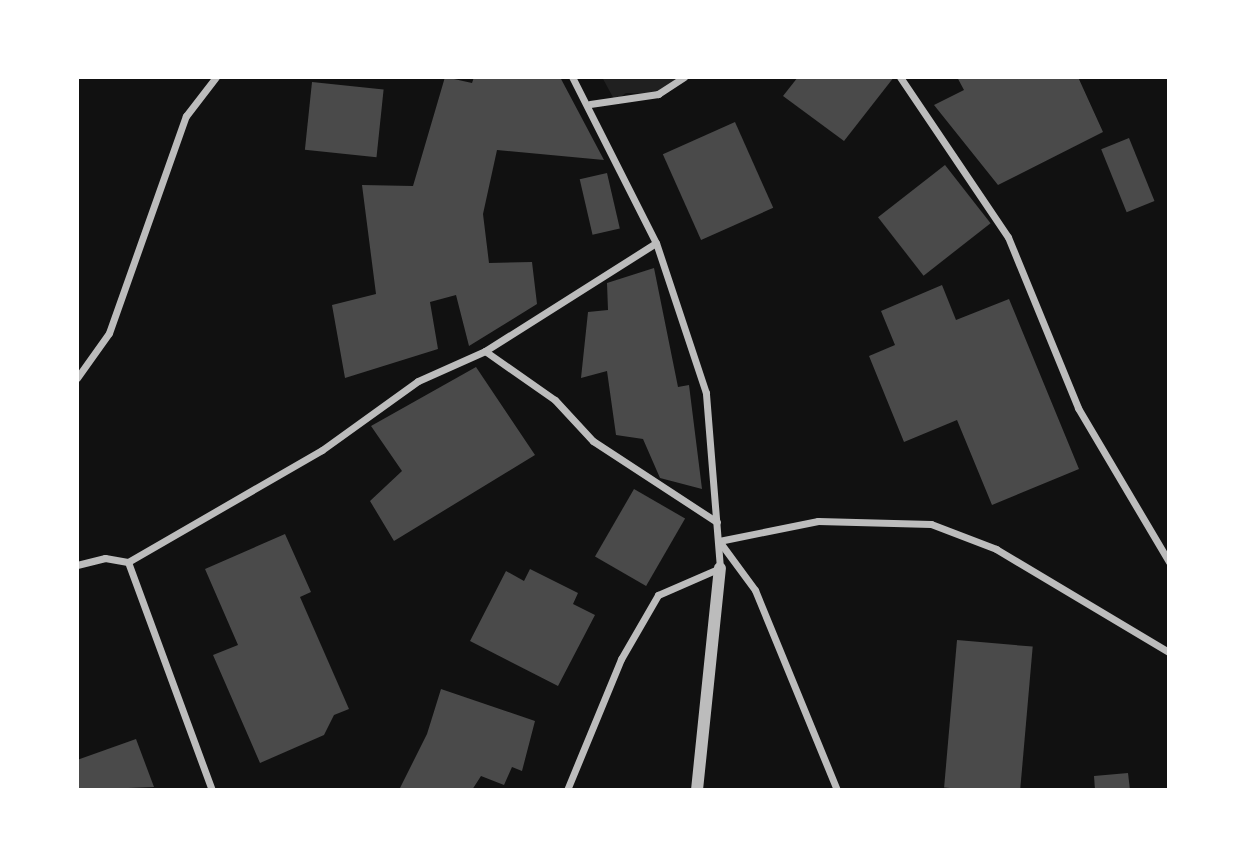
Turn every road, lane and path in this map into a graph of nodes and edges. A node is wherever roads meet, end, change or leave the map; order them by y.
1 (216, 77) edge
2 (572, 77) edge
3 (684, 77) edge
4 (900, 77) edge
5 (590, 104) junction
6 (656, 243) junction
7 (485, 351) junction
8 (77, 378) edge
9 (717, 523) junction
10 (719, 541) junction
11 (128, 562) junction
12 (1169, 562) edge
13 (77, 565) edge
14 (720, 568) junction
15 (1169, 652) edge
16 (212, 790) edge
17 (567, 790) edge
18 (697, 790) edge
19 (836, 790) edge

1 - 8 street
2 - 5 street
3 - 5 street
4 - 12 street
5 - 6 street
6 - 7 street
6 - 9 street
7 - 9 street
7 - 11 street
9 - 10 street
10 - 14 street
10 - 15 street
10 - 19 street
11 - 13 street
11 - 16 street
14 - 17 street
14 - 18 street

